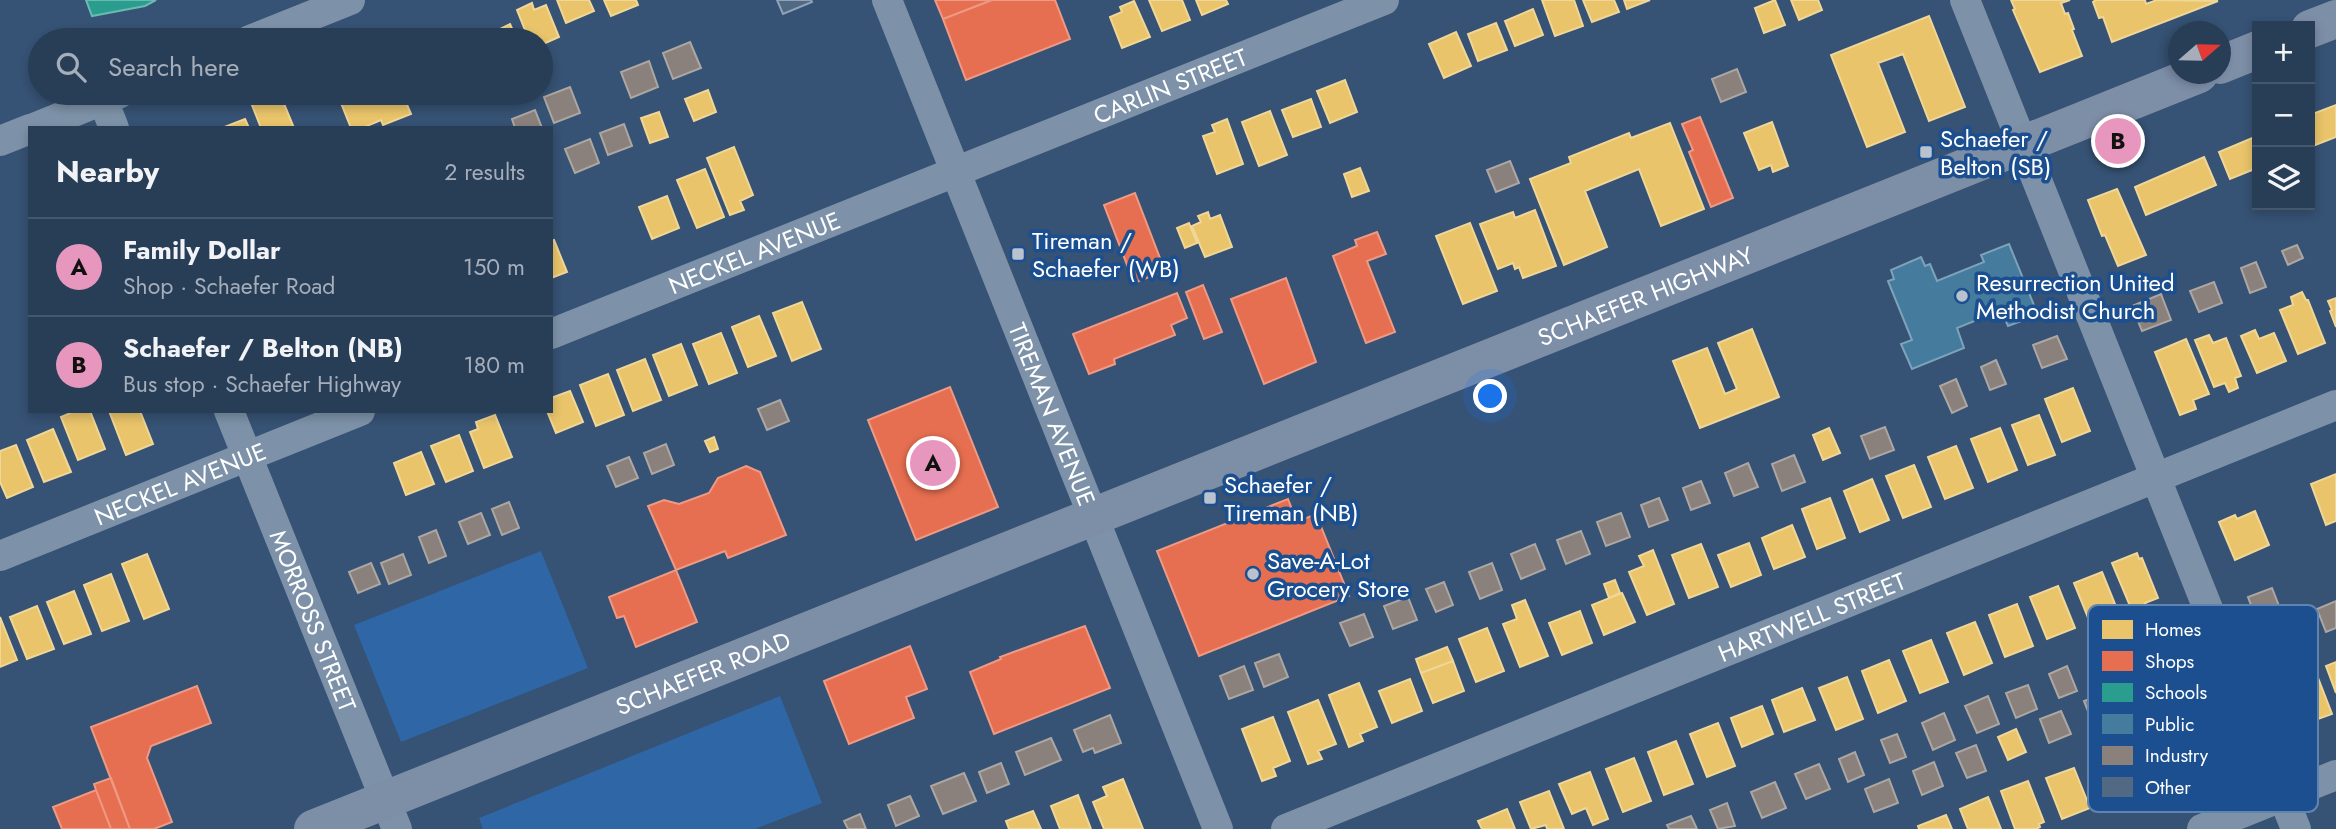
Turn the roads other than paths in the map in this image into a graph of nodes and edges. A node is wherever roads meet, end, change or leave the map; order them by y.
1 (350, 0) edge
2 (887, 0) edge
3 (1384, 0) edge
4 (1965, 0) edge
5 (2336, 19) edge
6 (2315, 27) edge
7 (280, 28) edge
8 (2252, 52) edge
9 (2231, 61) edge
10 (2174, 84) edge
11 (89, 105) edge
12 (112, 105) edge
13 (39, 126) edge
14 (114, 126) edge
15 (28, 130) edge
16 (0, 141) edge
17 (2022, 145) junction
18 (956, 172) junction
19 (553, 333) edge
20 (2336, 405) edge
21 (230, 413) edge
22 (355, 413) edge
23 (247, 457) junction
24 (2155, 477) junction
25 (1093, 516) junction
26 (0, 556) edge
27 (2206, 605) edge
28 (2336, 775) edge
29 (2318, 782) edge
30 (2245, 812) edge
31 (2289, 812) edge
32 (391, 815) edge
33 (313, 829) edge
34 (1218, 829) edge
35 (1286, 829) edge
36 (2202, 829) edge
37 (2296, 829) edge

1 - 7 street
2 - 18 street, TIREMAN AVENUE
3 - 18 street, CARLIN STREET
4 - 17 street
5 - 6 main road
8 - 9 main road
10 - 17 main road, SCHAEFER HIGHWAY
11 - 13 street
12 - 14 street
15 - 16 street
17 - 24 street
17 - 25 main road, SCHAEFER HIGHWAY
18 - 19 street, NECKEL AVENUE
18 - 25 street, TIREMAN AVENUE
20 - 24 street, HARTWELL STREET
21 - 23 street, MORROSS STREET
22 - 23 street, NECKEL AVENUE
23 - 26 street, NECKEL AVENUE
23 - 32 street, MORROSS STREET
24 - 27 street
24 - 35 street, HARTWELL STREET
25 - 32 main road, SCHAEFER ROAD
25 - 34 street, TIREMAN AVENUE
28 - 29 street
30 - 36 street
31 - 37 street
32 - 33 main road, SCHAEFER ROAD

